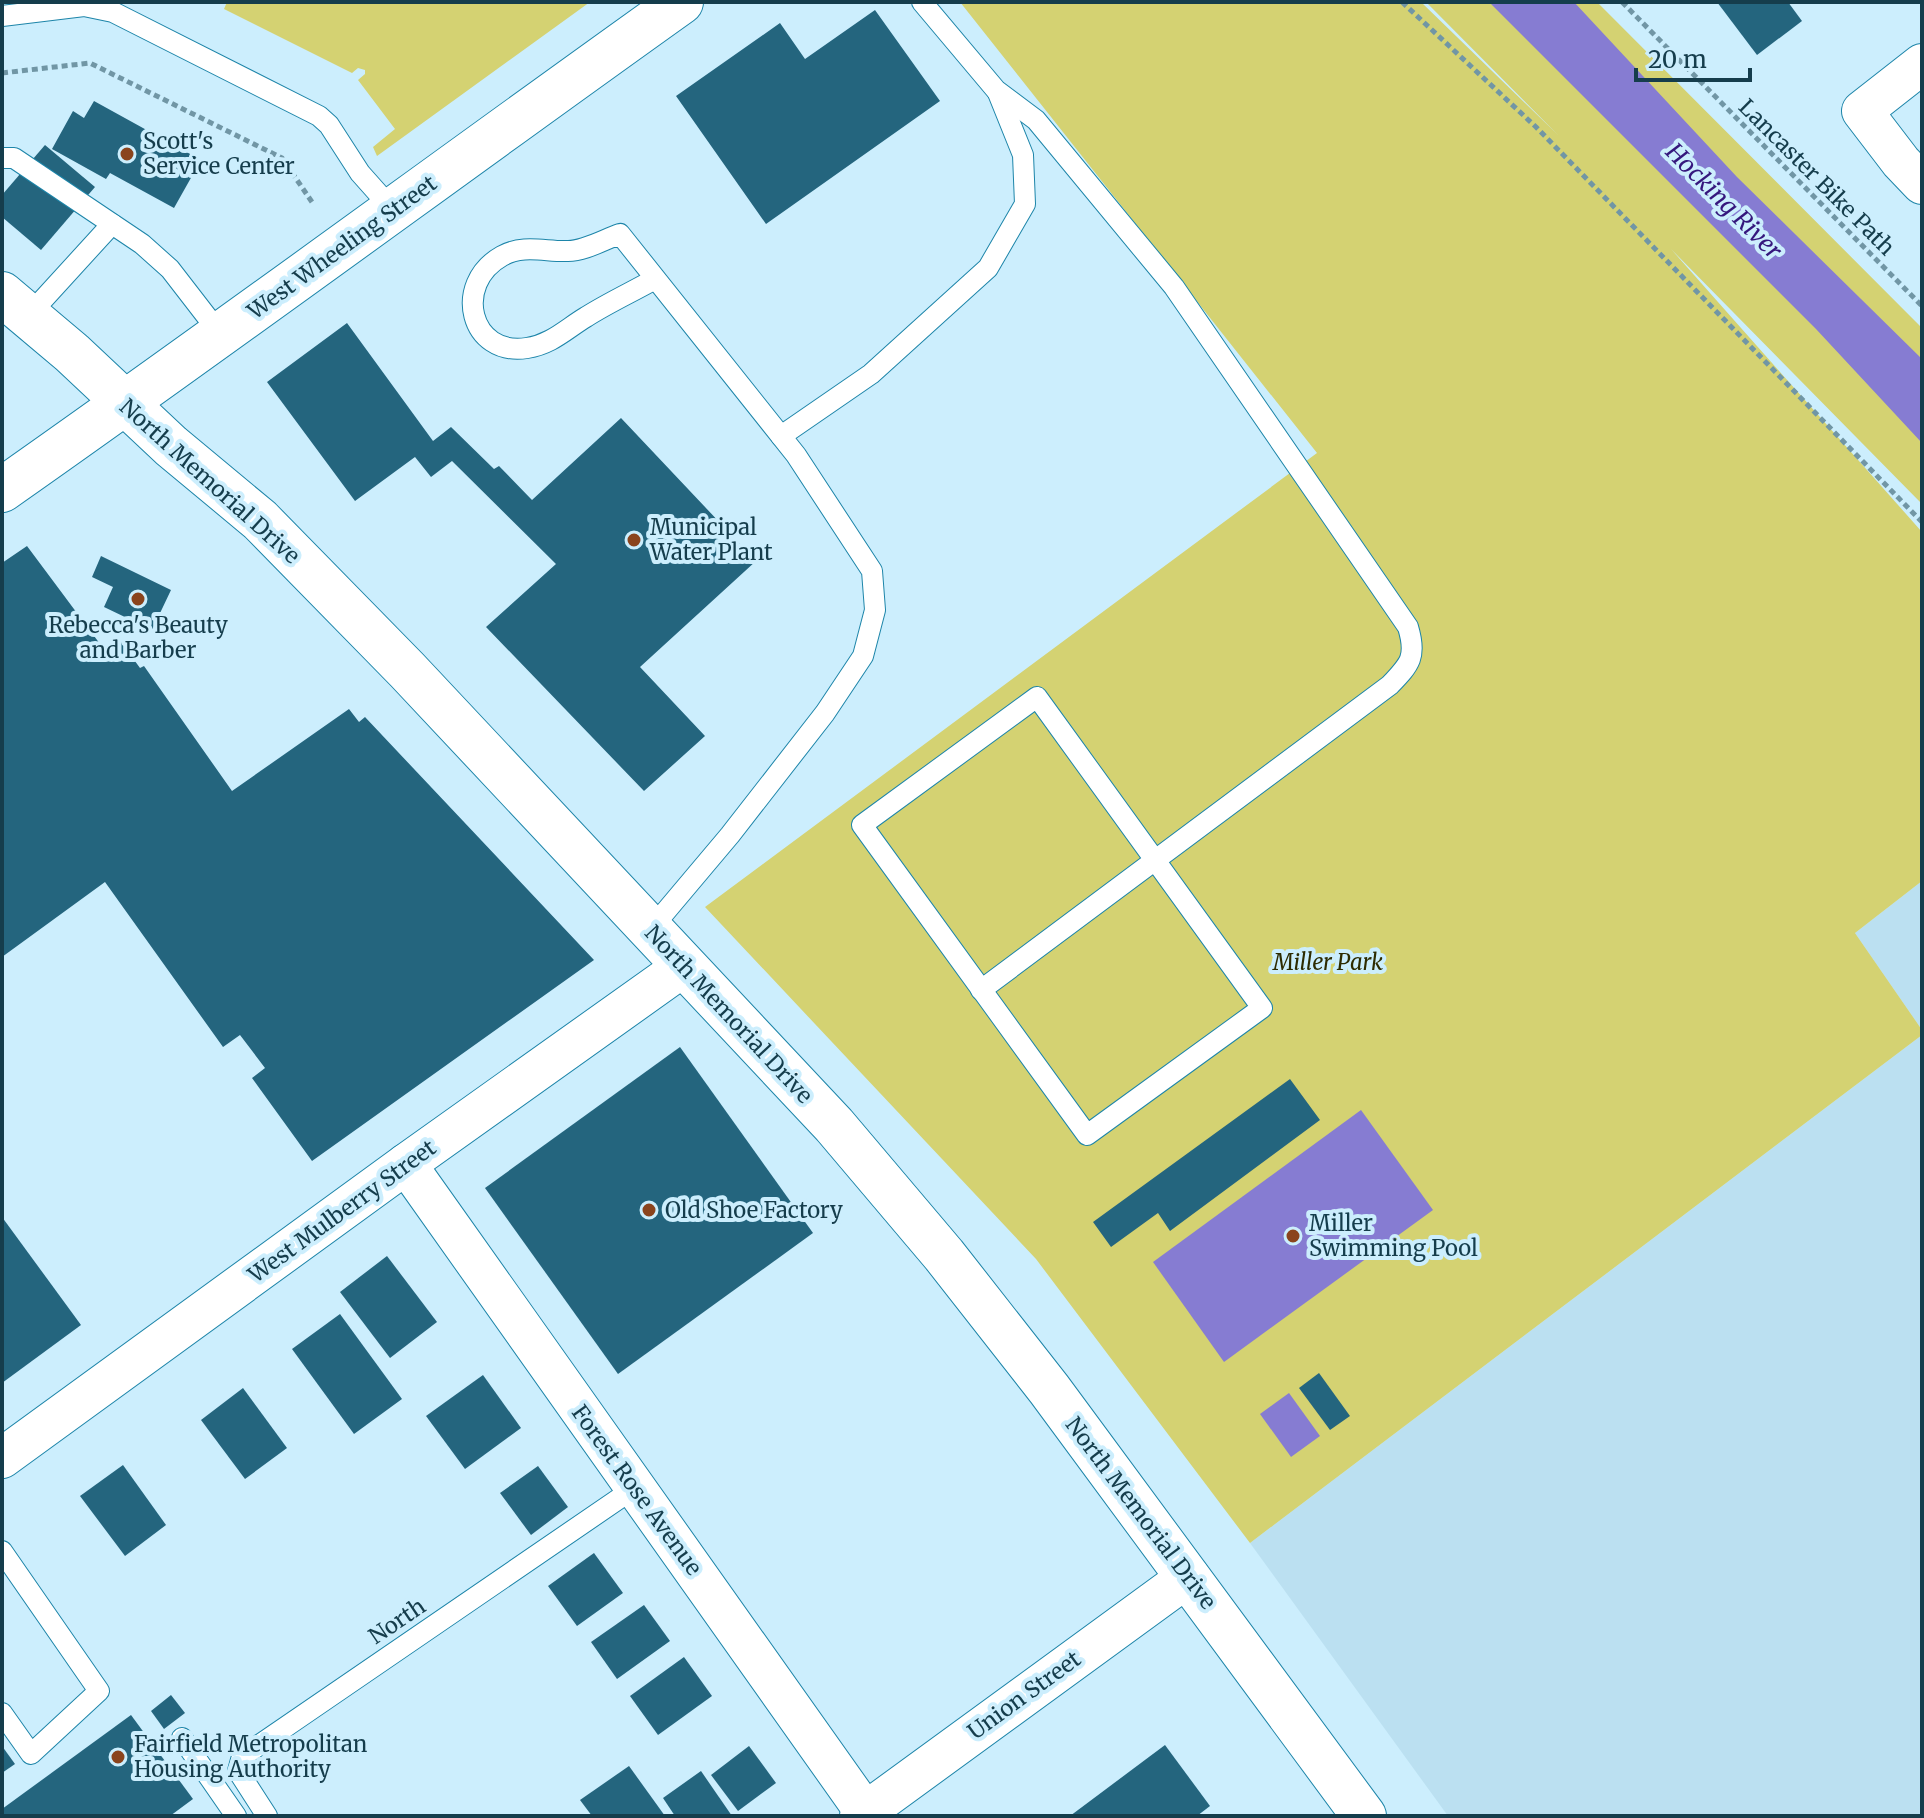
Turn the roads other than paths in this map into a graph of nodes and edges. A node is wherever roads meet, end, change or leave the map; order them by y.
1 (681, 2) edge
2 (922, 2) edge
3 (2, 16) edge
4 (1922, 64) edge
5 (996, 90) junction
6 (2, 158) edge
7 (1922, 184) edge
8 (392, 209) junction
9 (112, 224) junction
10 (655, 279) junction
11 (15, 305) edge
12 (221, 335) junction
13 (125, 404) junction
14 (781, 436) junction
15 (2, 490) edge
16 (1156, 862) junction
17 (650, 930) junction
18 (684, 966) junction
19 (981, 990) junction
20 (406, 1164) junction
21 (2, 1458) edge
22 (636, 1487) junction
23 (2, 1551) edge
24 (1189, 1576) junction
25 (2, 1713) edge
26 (182, 1738) dead end
27 (865, 1815) edge
28 (236, 1816) edge
29 (267, 1816) edge
30 (1364, 1816) edge

1 - 8 main road, West Wheeling Street
2 - 5 lane
3 - 8 lane
4 - 7 street
5 - 14 lane
5 - 16 lane
6 - 9 lane
8 - 12 main road, West Wheeling Street
9 - 11 lane
9 - 12 lane
10 - 10 lane
10 - 14 lane
11 - 13 main road, North Memorial Drive
12 - 13 main road, West Wheeling Street
13 - 15 main road, West Wheeling Street
13 - 17 main road, North Memorial Drive
14 - 17 lane
16 - 19 lane
16 - 19 lane
16 - 19 lane
17 - 18 main road, North Memorial Drive
18 - 20 street, West Mulberry Street
18 - 24 main road, North Memorial Drive
20 - 21 street, West Mulberry Street
20 - 22 street, Forest Rose Avenue
22 - 27 street, Forest Rose Avenue
22 - 29 lane, North
23 - 25 lane
24 - 27 street, Union Street
24 - 30 main road, North Memorial Drive
26 - 28 lane

